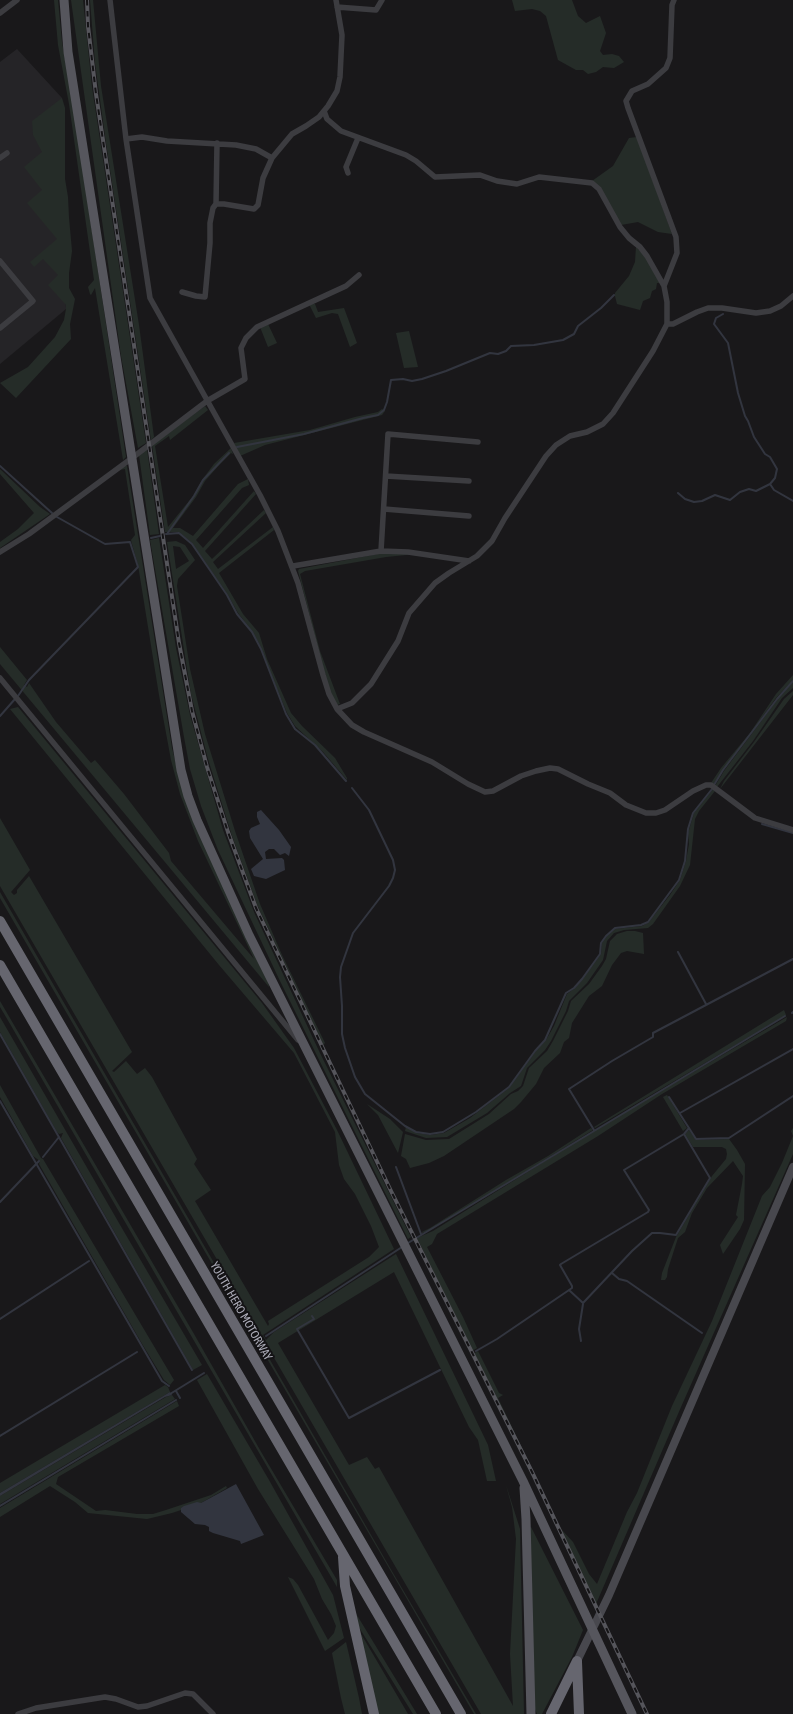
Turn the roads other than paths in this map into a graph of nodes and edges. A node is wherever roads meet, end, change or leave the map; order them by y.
1 (17, 0) edge
2 (64, 0) edge
3 (110, 0) edge
4 (382, 0) edge
5 (674, 0) edge
6 (337, 3) edge
7 (0, 13) edge
8 (324, 111) junction
9 (358, 138) junction
10 (126, 139) junction
11 (217, 143) junction
12 (7, 153) dead end
13 (0, 158) edge
14 (272, 158) junction
15 (348, 173) dead end
16 (216, 204) junction
17 (0, 261) edge
18 (359, 275) dead end
19 (664, 286) junction
20 (182, 292) dead end
21 (793, 296) edge
22 (667, 324) junction
23 (0, 328) edge
24 (207, 400) junction
25 (478, 442) dead end
26 (132, 458) junction
27 (386, 476) junction
28 (469, 481) dead end
29 (384, 509) junction
30 (469, 516) dead end
31 (381, 551) junction
32 (0, 552) edge
33 (469, 561) junction
34 (293, 566) junction
35 (0, 678) edge
36 (337, 709) junction
37 (793, 830) edge
38 (0, 921) edge
39 (0, 965) edge
40 (310, 1053) junction
41 (793, 1167) edge
42 (523, 1480) junction
43 (342, 1553) junction
44 (577, 1661) junction
45 (626, 1700) junction
46 (18, 1714) edge
47 (214, 1714) edge
48 (374, 1714) edge
49 (436, 1714) edge
50 (461, 1714) edge
51 (531, 1714) edge
52 (551, 1714) edge
53 (579, 1714) edge
54 (622, 1714) edge
55 (632, 1714) edge

1 - 7 street
2 - 26 main road
3 - 10 street
4 - 6 street
5 - 19 street
6 - 8 street
8 - 9 street
8 - 14 street
9 - 15 street
9 - 19 street
10 - 11 street
10 - 24 street
11 - 14 street
11 - 16 street
12 - 13 street
14 - 16 street
16 - 20 street
17 - 23 street
18 - 24 street
19 - 22 street
21 - 22 street
22 - 33 street
24 - 26 street
24 - 34 street
25 - 27 street
26 - 32 street
26 - 40 main road
27 - 28 street
27 - 29 street
29 - 30 street
29 - 31 street
31 - 33 street
31 - 34 street
33 - 36 street
34 - 36 street
35 - 40 street
36 - 37 street
38 - 50 highway, YOUTH HERO MOTORWAY
39 - 43 highway
40 - 42 main road
41 - 44 main road
42 - 45 main road
42 - 51 main road
43 - 48 highway
43 - 49 highway
44 - 52 highway
44 - 53 highway
45 - 54 main road
45 - 55 main road
46 - 47 street

